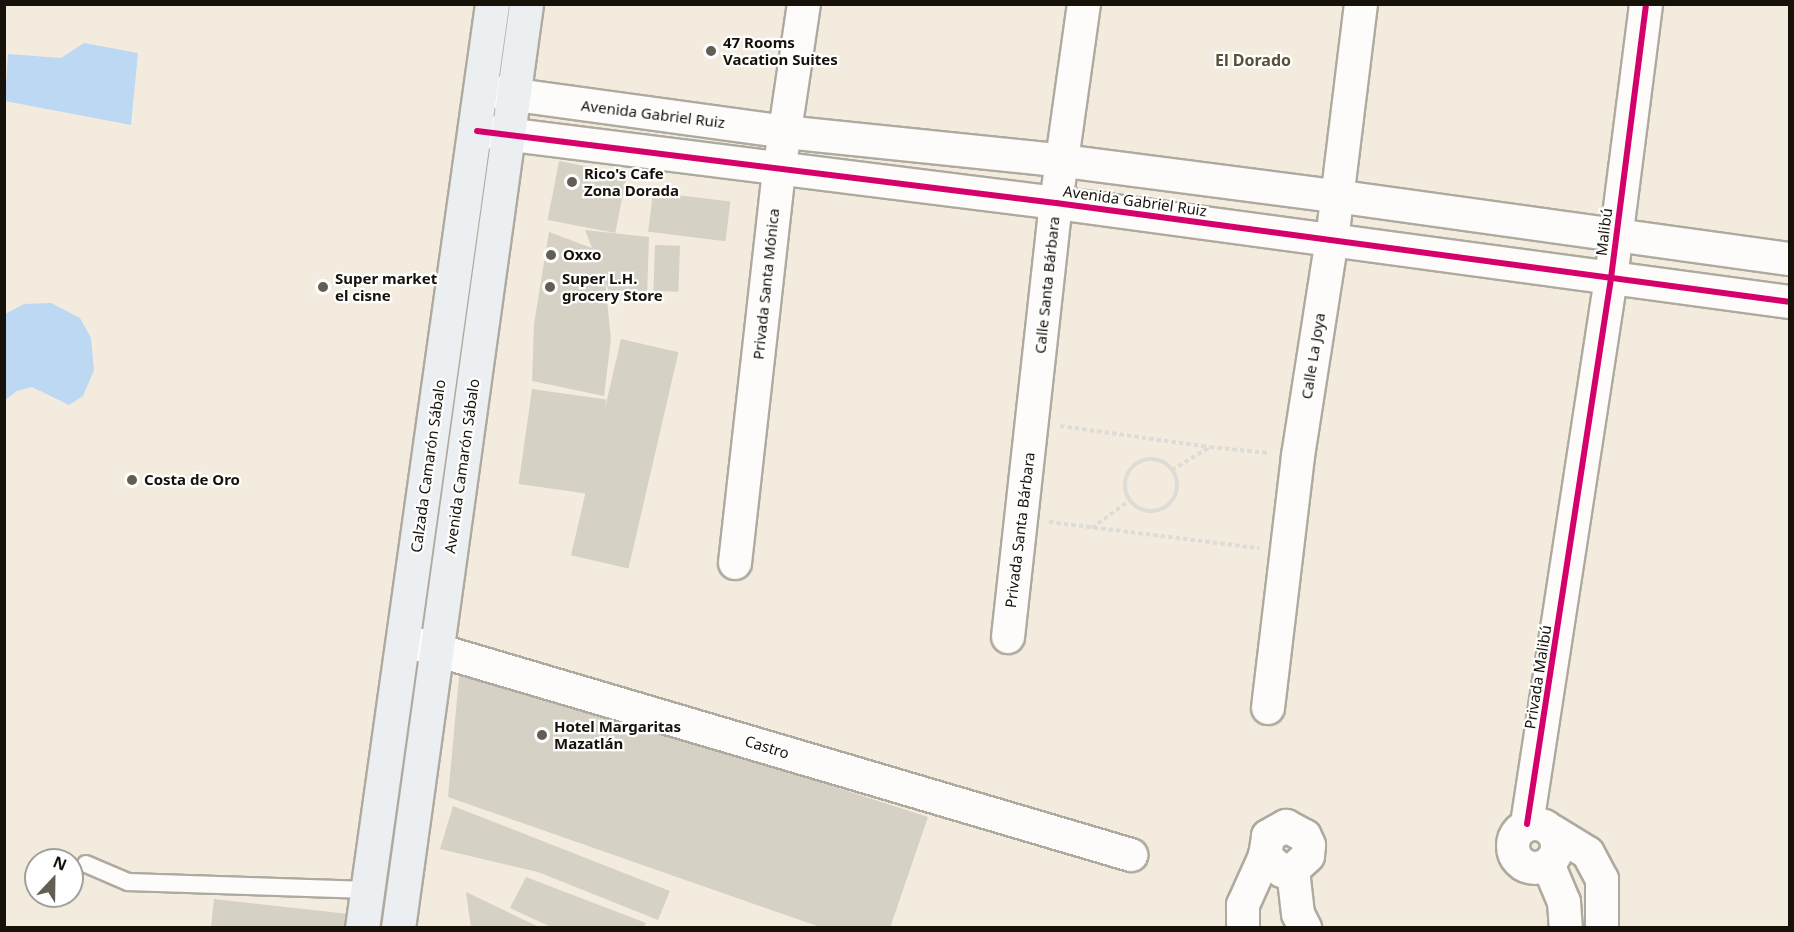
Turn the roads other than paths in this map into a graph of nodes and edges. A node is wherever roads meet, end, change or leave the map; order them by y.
1 (492, 4) edge
2 (526, 4) edge
3 (804, 4) edge
4 (1084, 4) edge
5 (1362, 4) edge
6 (1646, 4) edge
7 (480, 90) junction
8 (514, 95) junction
9 (785, 132) junction
10 (493, 133) junction
11 (1064, 161) junction
12 (779, 171) junction
13 (1335, 196) junction
14 (1056, 203) junction
15 (1615, 237) junction
16 (1332, 240) junction
17 (1790, 259) edge
18 (1611, 278) junction
19 (1790, 302) edge
20 (1032, 422) joint
21 (1572, 533) joint
22 (735, 563) dead end
23 (1008, 637) dead end
24 (403, 642) junction
25 (435, 648) junction
26 (1268, 708) dead end
27 (1540, 828) junction
28 (1131, 855) dead end
29 (1265, 856) junction
30 (86, 864) dead end
31 (1548, 864) junction
32 (1293, 870) junction
33 (368, 890) junction
34 (362, 927) edge
35 (398, 927) edge
36 (1243, 927) edge
37 (1305, 927) edge
38 (1566, 927) edge
39 (1602, 927) edge

1 - 7 main road, Calzada Camarón Sábalo
2 - 8 main road, Avenida Camarón Sábalo
3 - 9 street, Privada Santa Mónica
4 - 11 street, Calle Santa Bárbara
5 - 13 street, Calle La Joya
6 - 15 street, Malibú
7 - 8 street, Avenida Gabriel Ruiz
7 - 10 main road, Calzada Camarón Sábalo
8 - 9 street, Avenida Gabriel Ruiz
8 - 10 main road, Avenida Camarón Sábalo
9 - 11 street, Avenida Gabriel Ruiz
9 - 12 street, Privada Santa Mónica
10 - 12 street, Avenida Gabriel Ruiz
10 - 24 main road, Calzada Camarón Sábalo
10 - 25 main road, Avenida Camarón Sábalo
11 - 13 street, Avenida Gabriel Ruiz
11 - 14 street, Calle Santa Bárbara
12 - 14 street, Avenida Gabriel Ruiz
12 - 22 street, Privada Santa Mónica
13 - 15 street, Avenida Gabriel Ruiz
13 - 16 street, Calle La Joya
14 - 16 street, Avenida Gabriel Ruiz
14 - 20 street, Calle Santa Bárbara
15 - 17 street, Avenida Gabriel Ruiz
15 - 18 street, Malibú
16 - 18 street, Avenida Gabriel Ruiz
16 - 26 street, Calle La Joya
18 - 19 street, Avenida Gabriel Ruiz
18 - 21 street, Malibú
20 - 23 street, Privada Santa Bárbara
21 - 27 street, Privada Malibú
24 - 25 street, Castro
24 - 33 main road, Calzada Camarón Sábalo
25 - 28 street, Castro
25 - 35 main road, Avenida Camarón Sábalo
27 - 31 street
27 - 31 street
27 - 39 street
29 - 32 street
29 - 32 street
29 - 36 street
30 - 33 lane
31 - 38 street
32 - 37 street
33 - 34 main road, Calzada Camarón Sábalo

